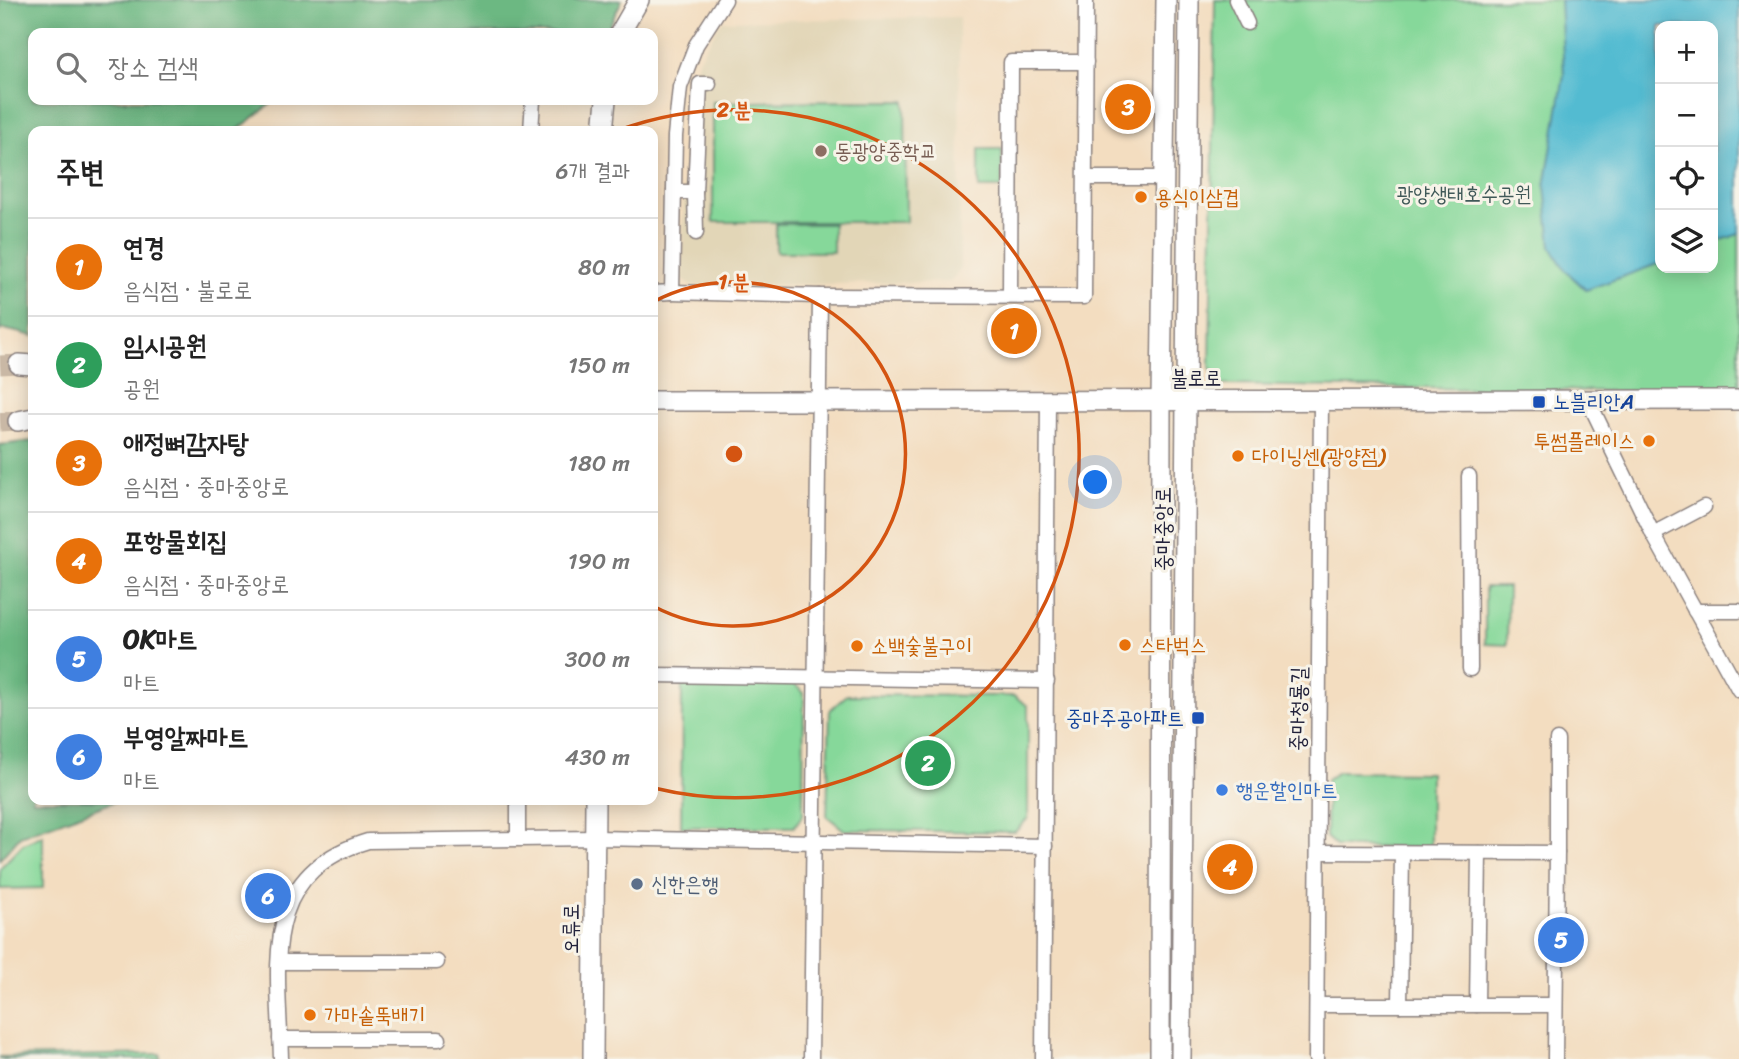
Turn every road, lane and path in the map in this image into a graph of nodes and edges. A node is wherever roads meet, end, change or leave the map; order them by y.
1 (639, 0) edge
2 (725, 0) edge
3 (1086, 0) edge
4 (1166, 0) edge
5 (1189, 0) edge
6 (1236, 0) edge
7 (1247, 23) dead end
8 (623, 28) edge
9 (1086, 62) junction
10 (709, 84) dead end
11 (533, 105) edge
12 (606, 105) edge
13 (531, 126) edge
14 (603, 126) edge
15 (1086, 178) junction
16 (1164, 178) junction
17 (674, 192) junction
18 (695, 192) junction
19 (696, 233) dead end
20 (672, 292) junction
21 (658, 293) edge
22 (820, 296) junction
23 (1010, 296) junction
24 (1588, 400) junction
25 (1739, 400) edge
26 (658, 401) edge
27 (819, 401) junction
28 (1048, 401) junction
29 (1161, 401) junction
30 (1186, 401) junction
31 (1321, 401) junction
32 (1469, 476) dead end
33 (1704, 507) dead end
34 (1653, 534) junction
35 (1695, 611) junction
36 (1739, 611) edge
37 (1470, 669) dead end
38 (658, 675) edge
39 (814, 677) junction
40 (1047, 681) junction
41 (1739, 690) edge
42 (1557, 740) dead end
43 (518, 805) edge
44 (595, 805) edge
45 (518, 838) junction
46 (595, 838) junction
47 (814, 840) junction
48 (1045, 846) junction
49 (1318, 852) junction
50 (1402, 853) junction
51 (1479, 853) junction
52 (1557, 853) junction
53 (279, 962) junction
54 (438, 962) dead end
55 (1317, 1005) junction
56 (1400, 1005) junction
57 (1477, 1005) junction
58 (1555, 1005) junction
59 (280, 1038) junction
60 (439, 1039) dead end
61 (281, 1059) edge
62 (593, 1059) edge
63 (811, 1059) edge
64 (1043, 1059) edge
65 (1160, 1059) edge
66 (1181, 1059) edge
67 (1316, 1059) edge
68 (1555, 1059) edge

1 - 8 main road
2 - 17 street
3 - 9 street
4 - 16 main road, 중마중앙로
5 - 30 main road, 중마중앙로
6 - 7 street
9 - 15 street
9 - 23 street
10 - 18 street
11 - 13 street
12 - 14 main road
15 - 16 street
15 - 23 street
16 - 29 main road, 중마중앙로
17 - 18 street
17 - 20 street
18 - 19 street
20 - 21 street
20 - 22 street
22 - 23 street
22 - 27 street
24 - 25 main road, 불로로
24 - 31 main road, 불로로
24 - 34 street
26 - 27 main road, 불로로
27 - 28 main road, 불로로
27 - 39 street
28 - 29 main road, 불로로
28 - 40 street
29 - 30 main road, 불로로
29 - 65 main road, 중마중앙로
30 - 31 main road, 불로로
30 - 66 main road, 중마중앙로
31 - 49 street, 중마청룡길
32 - 37 street
33 - 34 street
34 - 35 street
35 - 36 street
35 - 41 street
38 - 39 street
39 - 40 street
39 - 47 street
40 - 48 street
42 - 52 street
43 - 45 street
44 - 46 main road, 오류로
45 - 46 street
45 - 53 street
46 - 47 street
46 - 62 main road, 오류로
47 - 48 street
47 - 63 street
48 - 64 street
49 - 50 street
49 - 55 street, 중마청룡길
50 - 51 street
50 - 56 street
51 - 52 street
51 - 57 street
52 - 58 street
53 - 54 street
53 - 59 street
55 - 56 street
55 - 67 street, 중마청룡길
56 - 57 street
57 - 58 street
58 - 68 street
59 - 60 street
59 - 61 street

